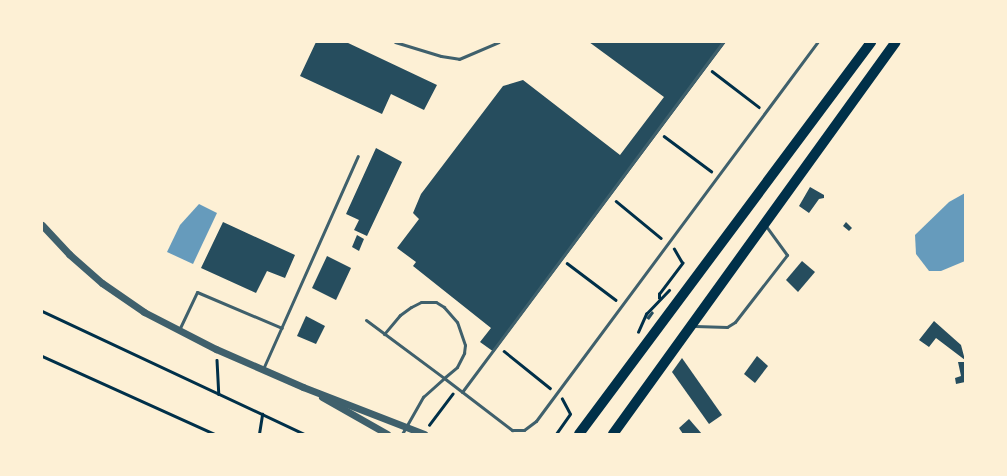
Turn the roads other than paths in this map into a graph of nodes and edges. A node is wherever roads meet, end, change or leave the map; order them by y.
1 (395, 42) edge
2 (499, 42) edge
3 (723, 42) edge
4 (817, 42) edge
5 (871, 42) edge
6 (896, 42) edge
7 (358, 156) dead end
8 (765, 224) junction
9 (42, 225) edge
10 (366, 320) dead end
11 (691, 326) junction
12 (282, 328) junction
13 (180, 330) junction
14 (384, 334) junction
15 (264, 369) junction
16 (444, 378) junction
17 (303, 386) junction
18 (462, 392) junction
19 (407, 426) junction
20 (387, 434) edge
21 (402, 434) edge
22 (424, 434) edge
23 (579, 434) edge
24 (613, 434) edge

1 - 2 lane
3 - 18 lane
4 - 18 lane
5 - 23 main road
6 - 8 main road
7 - 12 lane
8 - 11 main road
8 - 11 lane
9 - 13 street
10 - 14 lane
11 - 24 main road
12 - 13 lane
12 - 15 lane
13 - 15 street
14 - 16 lane
14 - 16 lane
15 - 17 street
16 - 18 lane
16 - 19 lane
17 - 19 street
17 - 20 street
19 - 21 lane
19 - 22 street

